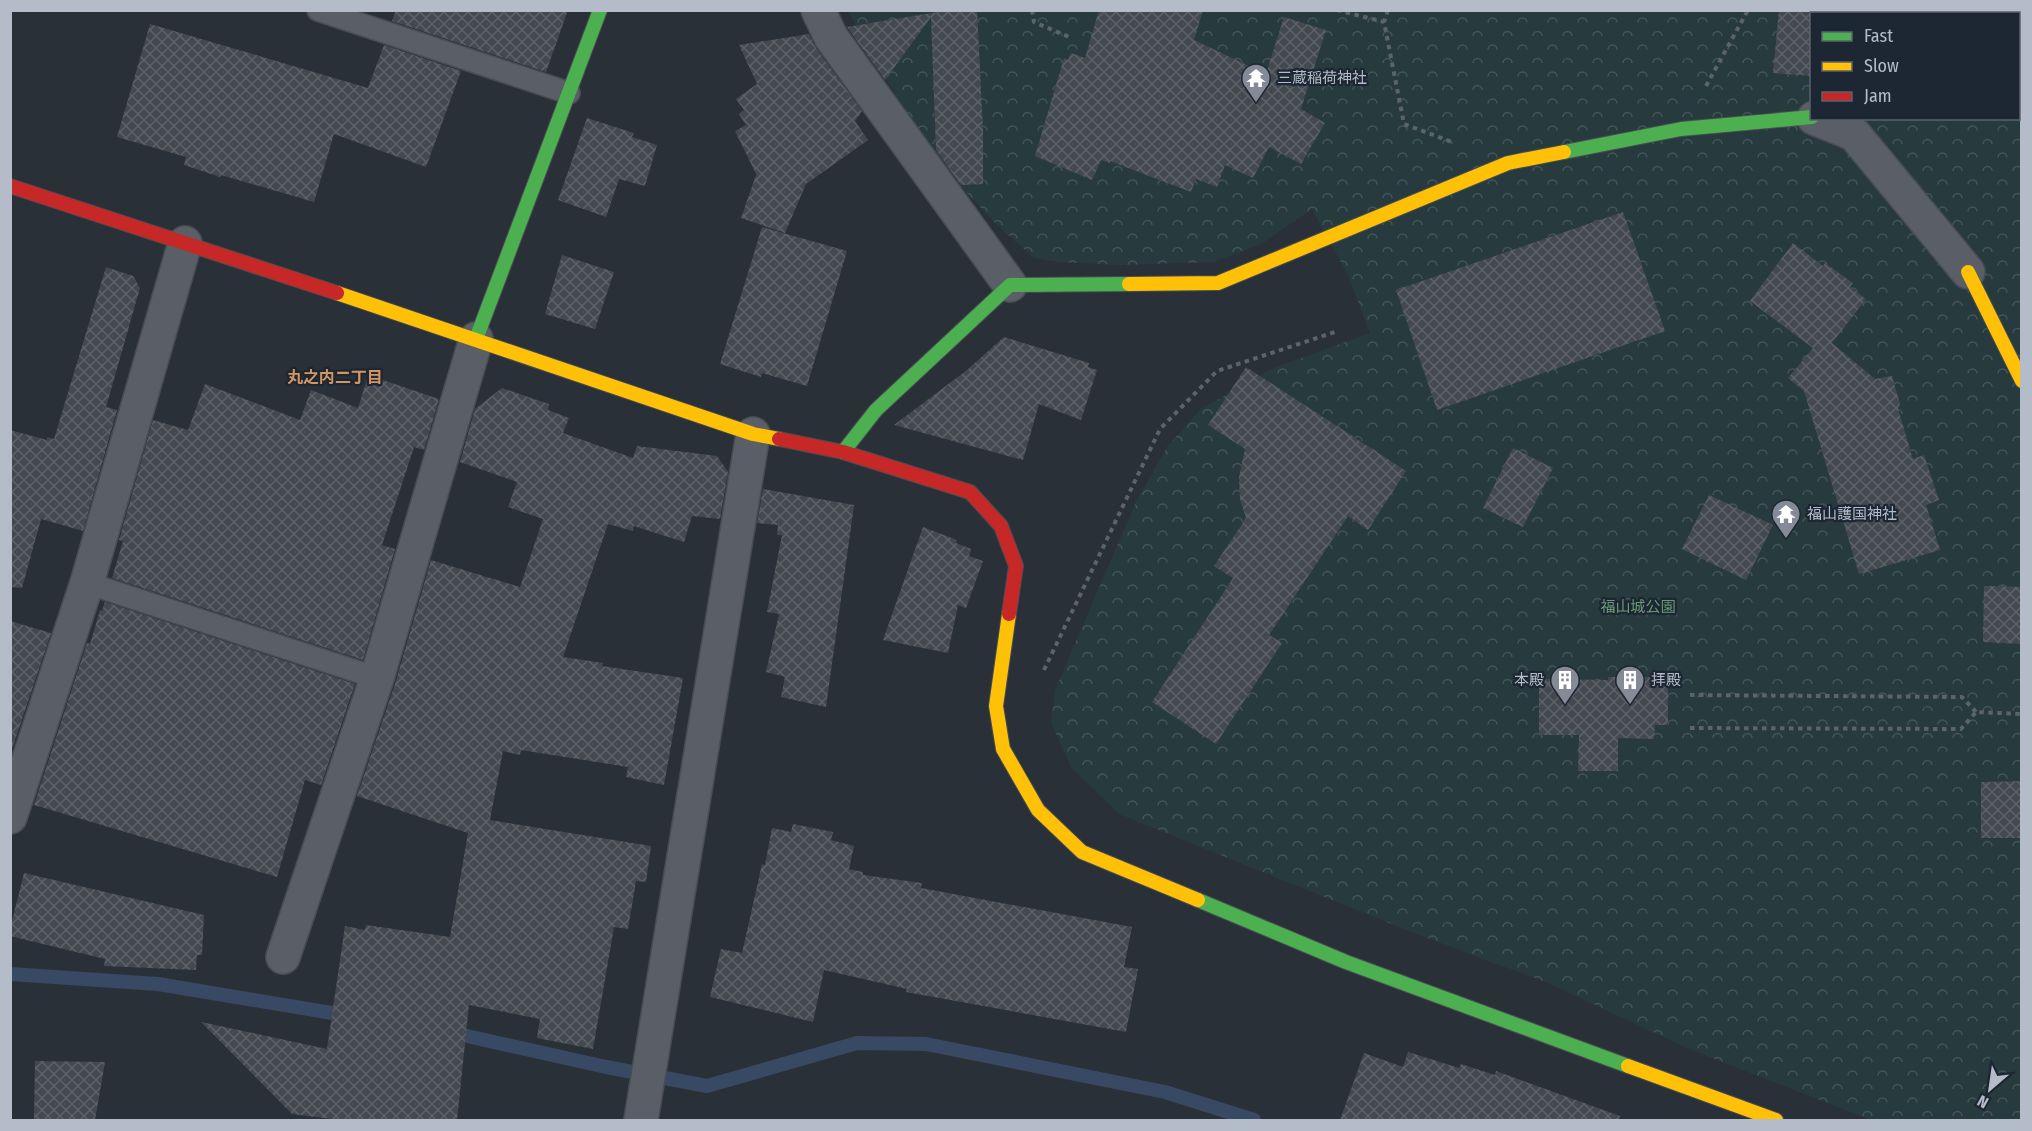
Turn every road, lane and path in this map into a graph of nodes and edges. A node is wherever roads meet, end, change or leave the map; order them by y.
1 (318, 10) edge
2 (600, 10) edge
3 (818, 10) edge
4 (1032, 10) edge
5 (1337, 10) edge
6 (1388, 10) edge
7 (1748, 10) edge
8 (1384, 22) junction
9 (1069, 37) dead end
10 (569, 93) junction
11 (1810, 117) edge
12 (1818, 120) edge
13 (1682, 129) junction
14 (1508, 163) junction
15 (10, 186) edge
16 (185, 243) junction
17 (1968, 272) joint
18 (1010, 285) junction
19 (1335, 332) dead end
20 (476, 339) junction
21 (2022, 381) edge
22 (753, 434) junction
23 (843, 452) junction
24 (87, 583) junction
25 (1042, 674) dead end
26 (378, 678) junction
27 (1690, 695) dead end
28 (1976, 712) junction
29 (2022, 714) edge
30 (1690, 728) dead end
31 (13, 796) edge
32 (283, 957) dead end
33 (641, 1120) edge
34 (1776, 1120) edge

1 - 10 lane
2 - 10 street
3 - 18 street
4 - 9 path
5 - 8 path
6 - 8 path
7 - 13 path
8 - 14 path
10 - 20 street
11 - 13 street
12 - 17 street
13 - 14 street
14 - 18 street
15 - 16 street
16 - 20 street
16 - 24 street
17 - 21 street
18 - 23 street
19 - 25 path
20 - 22 street
20 - 26 street
22 - 23 street
22 - 33 street
23 - 34 street
24 - 26 lane
24 - 31 street
26 - 32 street
27 - 28 path
28 - 29 path
28 - 30 path

